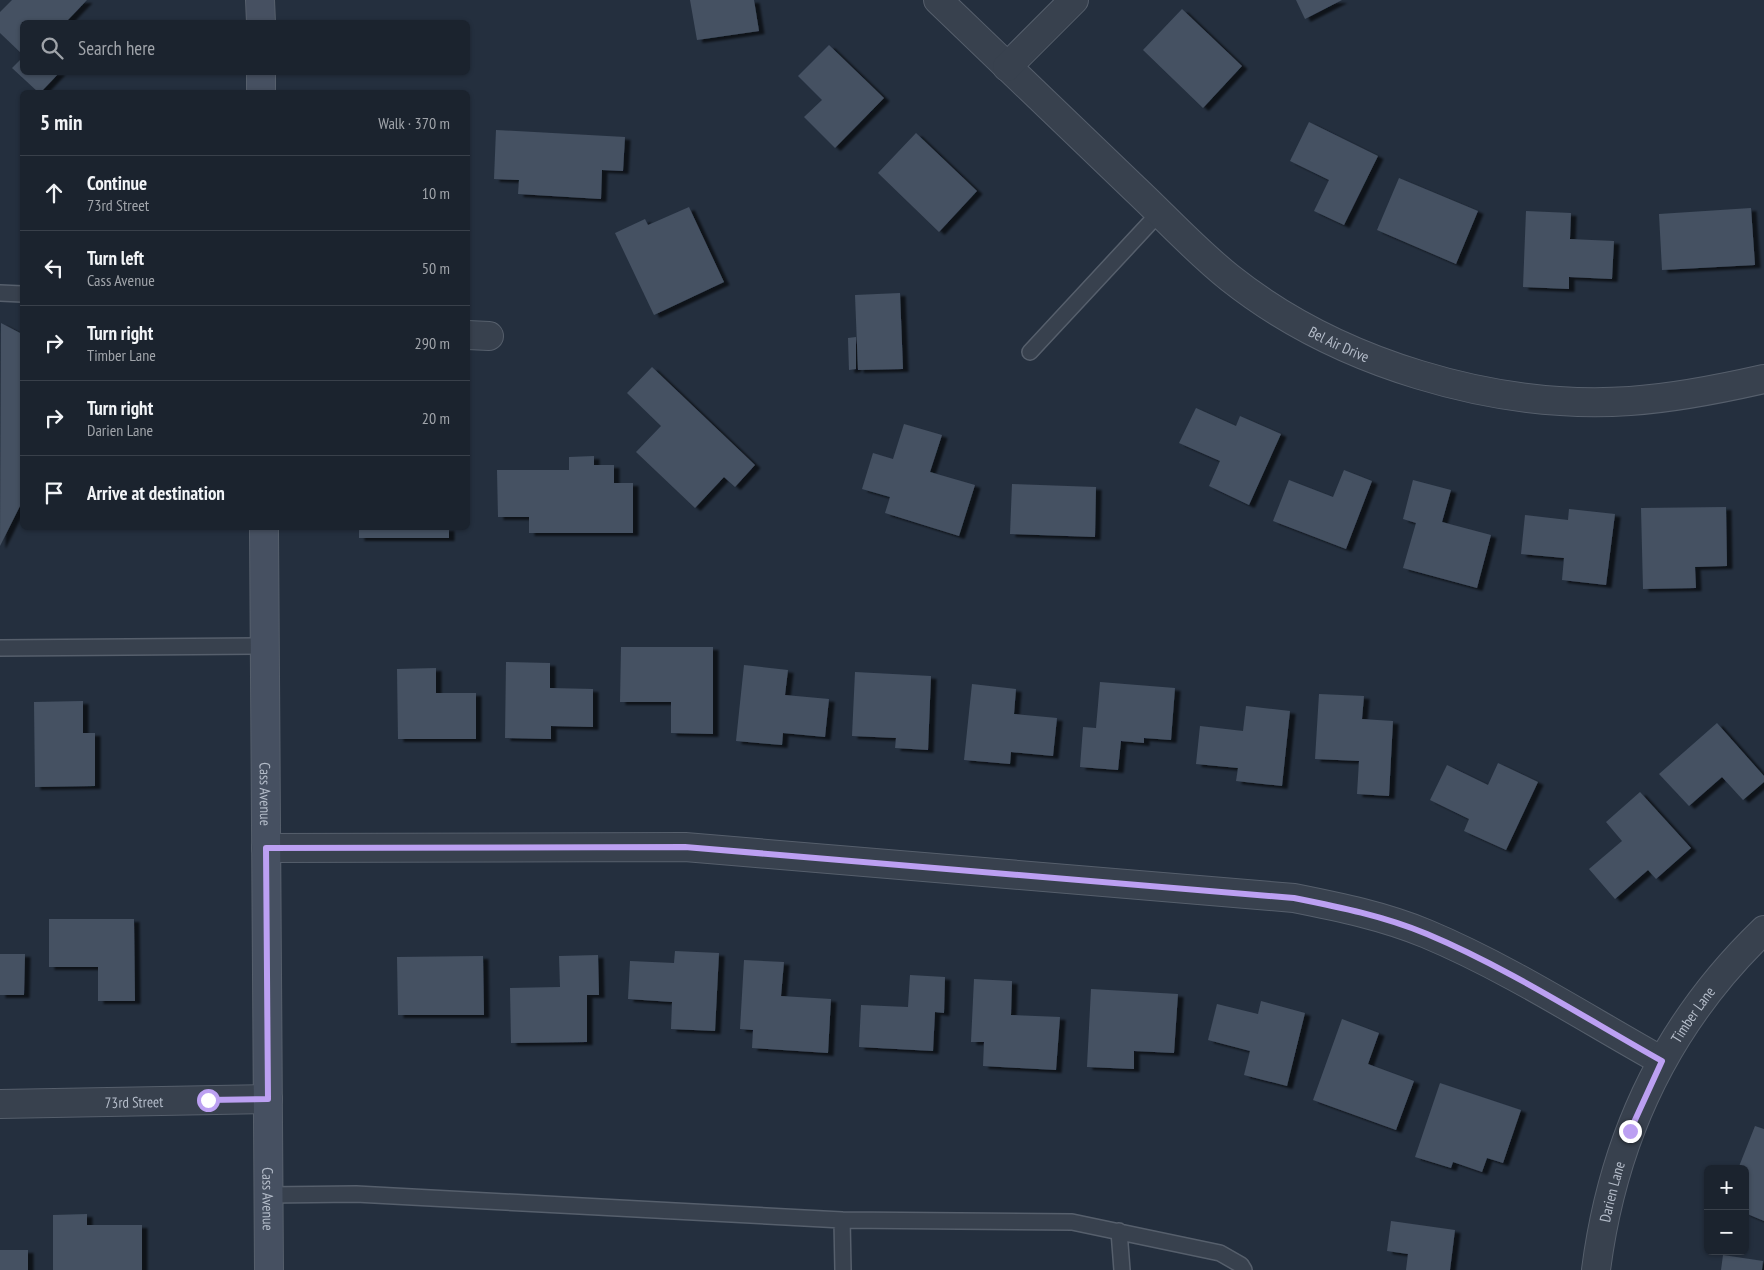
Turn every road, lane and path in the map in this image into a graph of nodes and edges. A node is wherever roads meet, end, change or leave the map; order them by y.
1 (260, 0) edge
2 (938, 0) edge
3 (1074, 0) edge
4 (261, 20) edge
5 (1007, 67) junction
6 (261, 75) edge
7 (261, 90) edge
8 (1160, 212) junction
9 (0, 293) edge
10 (20, 294) edge
11 (1030, 352) dead end
12 (1764, 379) edge
13 (264, 530) edge
14 (265, 646) junction
15 (0, 648) edge
16 (266, 848) junction
17 (1764, 930) edge
18 (1662, 1061) junction
19 (268, 1099) junction
20 (0, 1104) edge
21 (268, 1195) junction
22 (842, 1220) junction
23 (1119, 1232) junction
24 (269, 1270) edge
25 (843, 1270) edge
26 (1122, 1270) edge
27 (1244, 1270) edge
28 (1596, 1270) edge

1 - 4 main road
2 - 5 street, Bel Air Drive
3 - 5 street
5 - 8 street, Bel Air Drive
6 - 7 main road
8 - 11 lane
8 - 12 street, Bel Air Drive
9 - 10 lane
13 - 14 main road, Cass Avenue
14 - 15 lane
14 - 16 main road, Cass Avenue
16 - 18 street
16 - 19 main road, Cass Avenue
17 - 18 street, Timber Lane
18 - 28 street, Darien Lane
19 - 20 street, 73rd Street
19 - 21 main road, Cass Avenue
21 - 22 lane
21 - 24 main road, Cass Avenue
22 - 23 lane
22 - 25 lane
23 - 26 lane
23 - 27 lane

